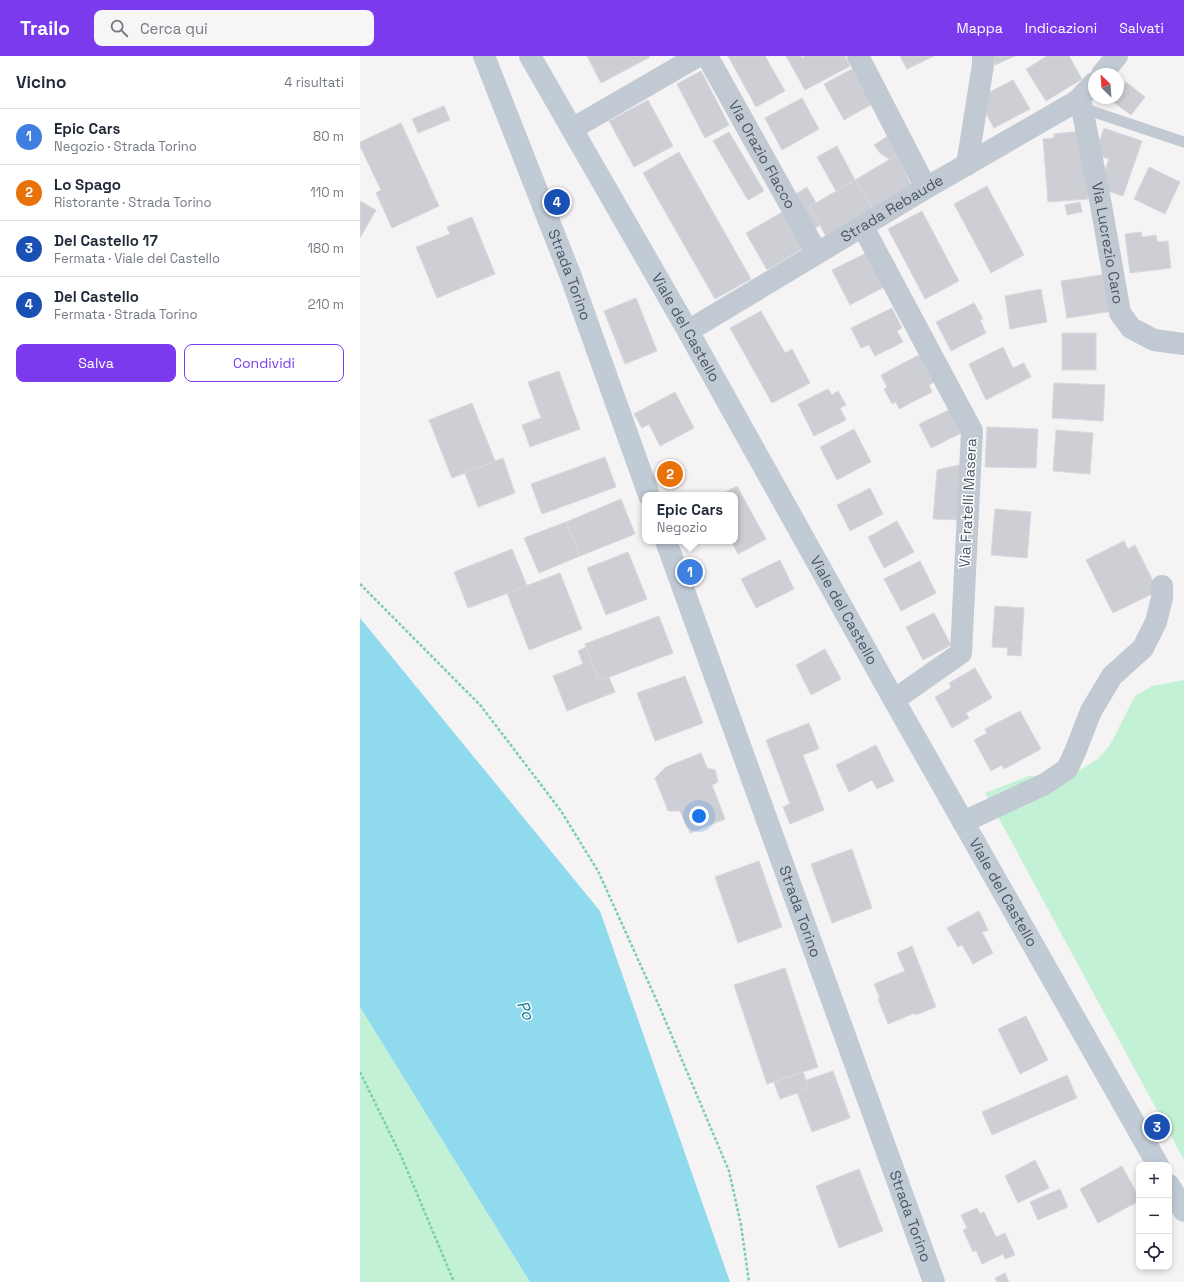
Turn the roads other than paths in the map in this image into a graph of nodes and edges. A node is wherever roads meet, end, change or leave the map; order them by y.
1 (484, 56) edge
2 (530, 56) edge
3 (698, 56) edge
4 (706, 56) edge
5 (858, 56) edge
6 (983, 56) edge
7 (1117, 56) edge
8 (1107, 68) edge
9 (1088, 91) edge
10 (1080, 104) junction
11 (572, 129) junction
12 (1184, 142) edge
13 (967, 165) junction
14 (926, 188) junction
15 (862, 227) junction
16 (816, 253) junction
17 (688, 331) junction
18 (1184, 344) edge
19 (648, 492) edge
20 (667, 544) edge
21 (1162, 586) dead end
22 (894, 700) junction
23 (963, 822) junction
24 (1156, 1162) edge
25 (1172, 1190) edge
26 (1184, 1211) edge
27 (934, 1282) edge

1 - 19 street, Strada Torino
2 - 11 street, Viale del Castello
3 - 11 street
4 - 16 street, Via Orazio Flacco
5 - 14 street
6 - 13 street
7 - 8 street
9 - 10 street, Strada Rebaude
10 - 12 lane
10 - 13 street, Strada Rebaude
10 - 18 street, Via Lucrezio Caro
11 - 17 street, Viale del Castello
13 - 14 street, Strada Rebaude
14 - 15 street, Strada Rebaude
15 - 16 street, Strada Rebaude
15 - 22 street, Via Fratelli Masera
16 - 17 street, Strada Rebaude
17 - 22 street, Viale del Castello
20 - 27 street, Strada Torino
21 - 23 street
22 - 23 street, Viale del Castello
23 - 24 street, Viale del Castello
25 - 26 street

